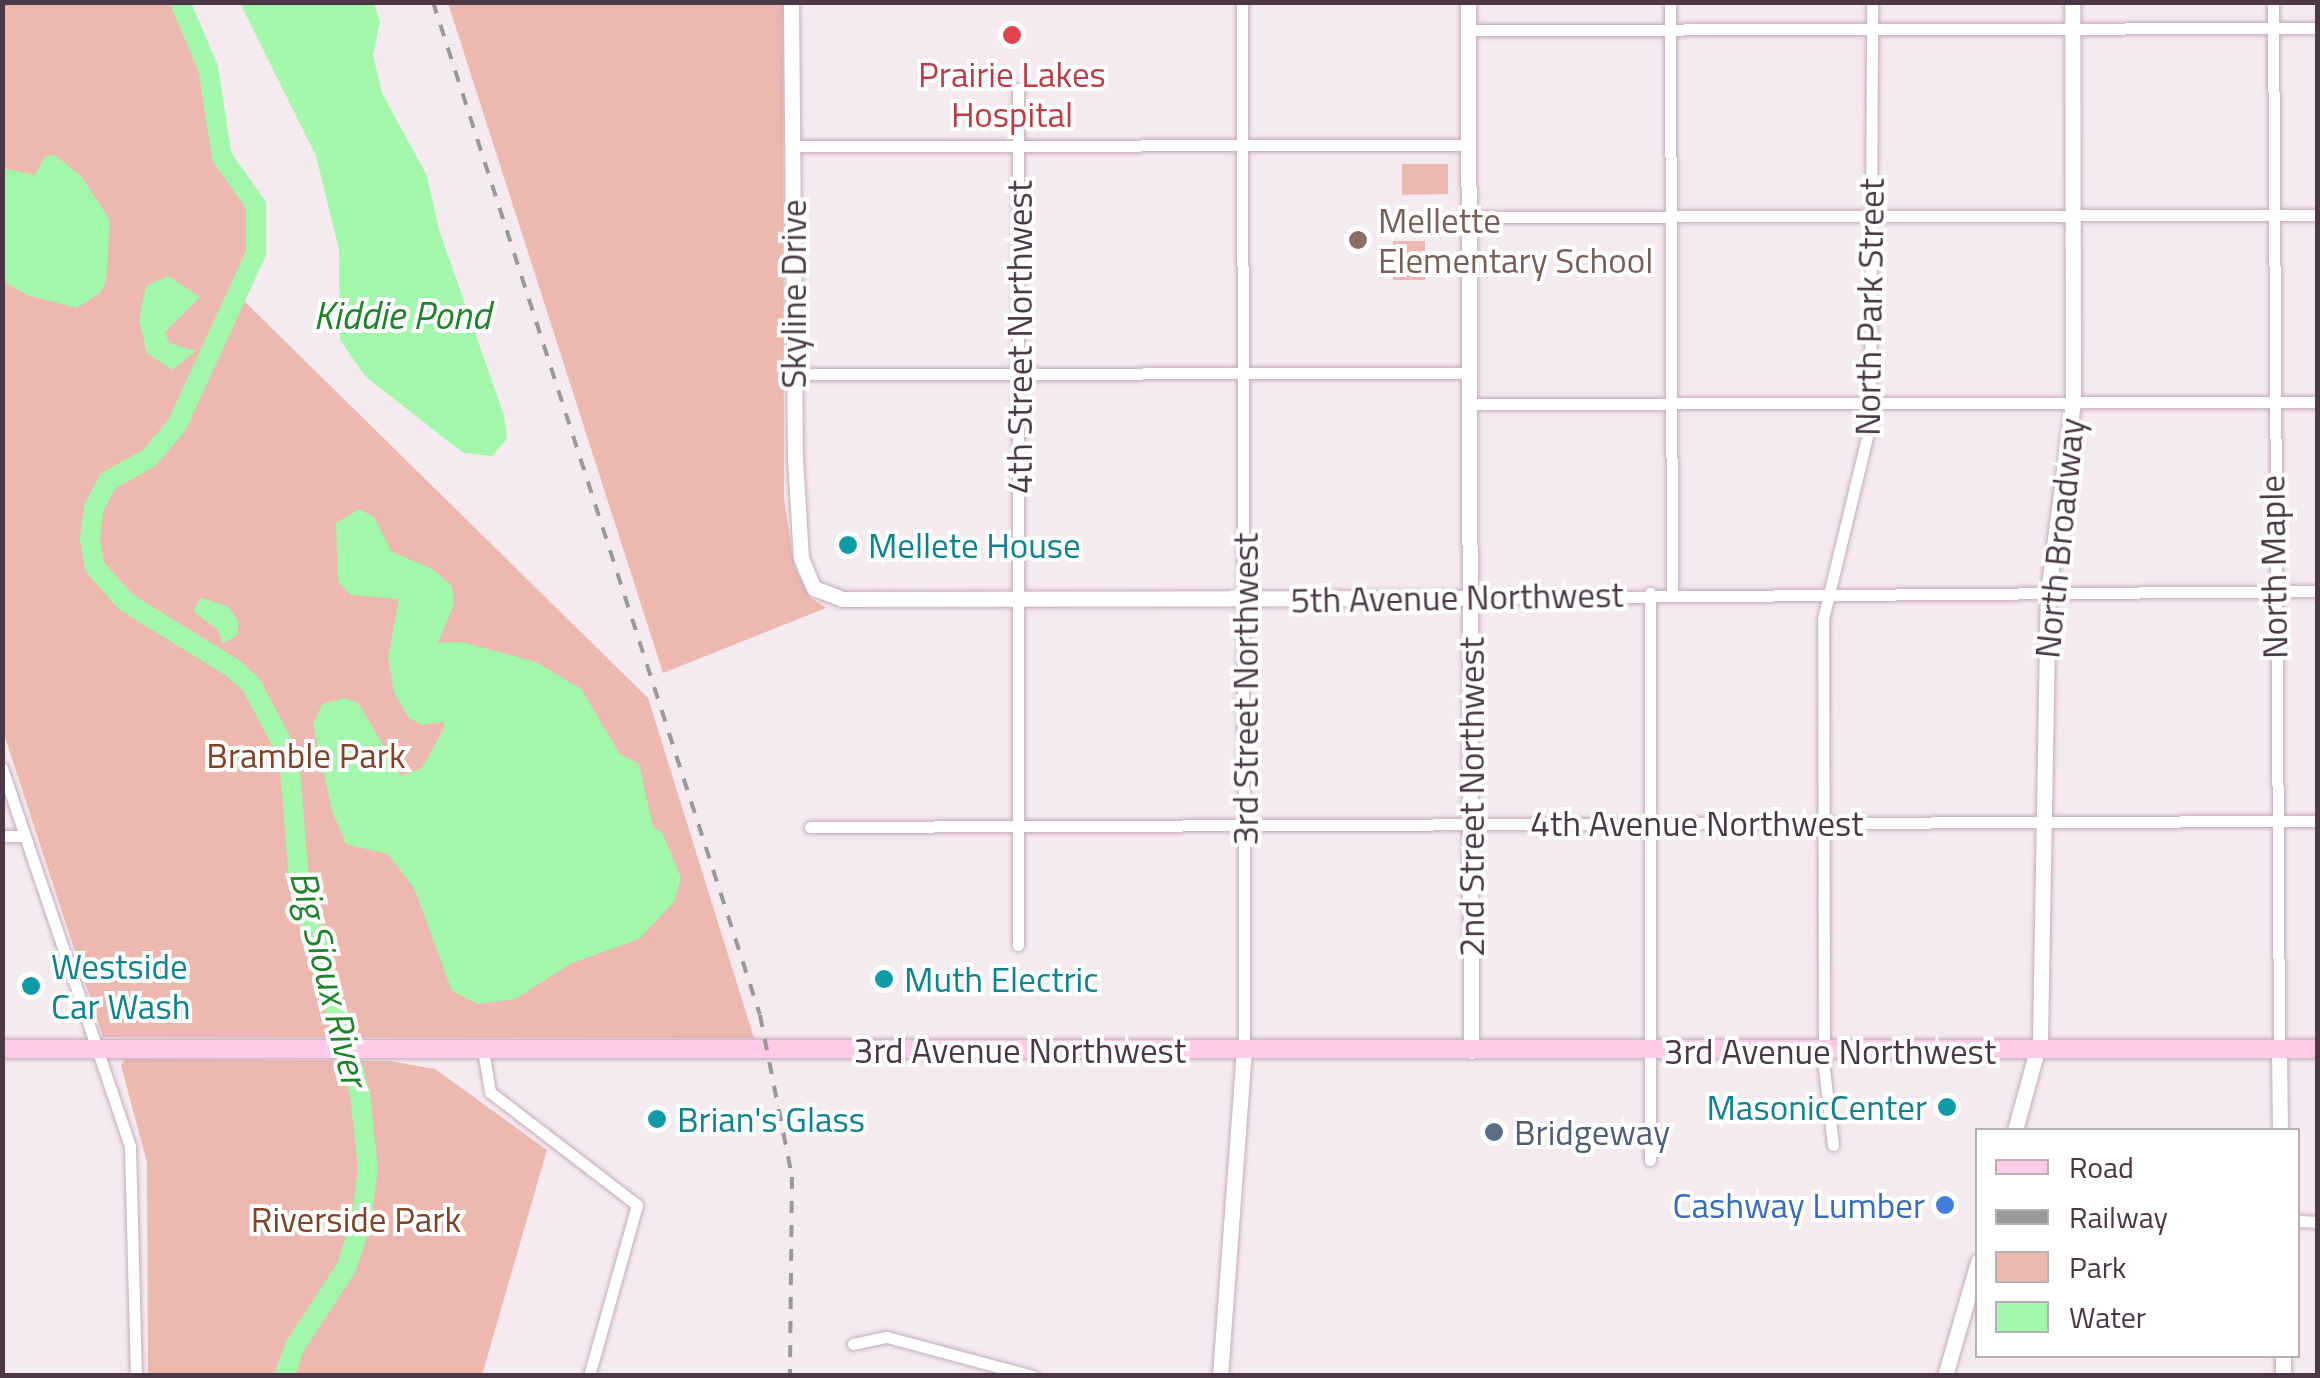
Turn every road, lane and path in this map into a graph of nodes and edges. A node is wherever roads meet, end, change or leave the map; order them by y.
1 (791, 2) edge
2 (1242, 2) edge
3 (1468, 2) edge
4 (1670, 2) edge
5 (1872, 2) edge
6 (2072, 2) edge
7 (2273, 2) edge
8 (1872, 28) junction
9 (2072, 28) junction
10 (2273, 28) junction
11 (2318, 28) edge
12 (1670, 29) junction
13 (1468, 30) junction
14 (1018, 89) dead end
15 (1243, 145) junction
16 (1470, 145) junction
17 (792, 146) junction
18 (1018, 146) junction
19 (2071, 215) junction
20 (2273, 215) junction
21 (2318, 215) edge
22 (1671, 216) junction
23 (1873, 216) junction
24 (1470, 217) junction
25 (1246, 372) junction
26 (1470, 372) junction
27 (1018, 373) junction
28 (793, 374) junction
29 (2272, 402) junction
30 (2318, 402) edge
31 (2073, 403) junction
32 (1470, 404) junction
33 (1670, 404) junction
34 (1871, 404) junction
35 (811, 584) joint
36 (2273, 591) junction
37 (2318, 591) edge
38 (2048, 592) junction
39 (1650, 593) junction
40 (1672, 593) junction
41 (1828, 594) junction
42 (1019, 598) junction
43 (1470, 598) junction
44 (1245, 601) junction
45 (2, 768) edge
46 (2044, 821) junction
47 (2277, 821) junction
48 (2318, 821) edge
49 (1824, 822) junction
50 (1244, 823) junction
51 (1019, 824) junction
52 (1472, 824) junction
53 (1648, 824) junction
54 (810, 827) dead end
55 (2, 836) edge
56 (24, 836) junction
57 (1018, 945) dead end
58 (2, 1049) edge
59 (2278, 1049) junction
60 (96, 1050) junction
61 (483, 1050) junction
62 (1824, 1050) junction
63 (2038, 1050) junction
64 (2318, 1050) edge
65 (1244, 1051) junction
66 (1471, 1051) junction
67 (1650, 1051) junction
68 (2016, 1128) edge
69 (2280, 1128) edge
70 (1833, 1145) dead end
71 (1650, 1160) dead end
72 (1975, 1273) edge
73 (853, 1344) dead end
74 (136, 1376) edge
75 (589, 1376) edge
76 (1033, 1376) edge
77 (1220, 1376) edge
78 (1946, 1376) edge

1 - 17 street, Skyline Drive
2 - 15 street, 3rd Street Northwest
3 - 13 street, 2nd Street Northwest
4 - 12 street
5 - 8 street, North Park Street
6 - 9 street, North Broadway
7 - 10 street, North Maple
8 - 9 street
8 - 12 street
8 - 23 street, North Park Street
9 - 10 street
9 - 19 street, North Broadway
10 - 11 street
10 - 20 street, North Maple
12 - 13 street
12 - 22 street
13 - 16 street, 2nd Street Northwest
14 - 18 street, 4th Street Northwest
15 - 16 street
15 - 18 street
15 - 25 street, 3rd Street Northwest
16 - 24 street, 2nd Street Northwest
17 - 18 street
17 - 28 street, Skyline Drive
18 - 27 street, 4th Street Northwest
19 - 20 street
19 - 23 street
19 - 31 street, North Broadway
20 - 21 street
20 - 29 street, North Maple
22 - 23 street
22 - 24 street
22 - 33 street
23 - 34 street, North Park Street
24 - 26 street, 2nd Street Northwest
25 - 26 street
25 - 27 street
25 - 44 street, 3rd Street Northwest
26 - 32 street, 2nd Street Northwest
27 - 28 street
27 - 42 street, 4th Street Northwest
28 - 35 street, Skyline Drive
29 - 30 street
29 - 31 street
29 - 36 street, North Maple
31 - 34 street
31 - 38 street, North Broadway
32 - 33 street
32 - 43 street, 2nd Street Northwest
33 - 34 street
33 - 40 street
34 - 41 street, North Park Street
35 - 42 street, 5th Avenue Northwest
36 - 37 street, 5th Avenue Northwest
36 - 38 street, 5th Avenue Northwest
36 - 47 street, North Maple
38 - 41 street, 5th Avenue Northwest
38 - 46 street, North Broadway
39 - 40 street, 5th Avenue Northwest
39 - 43 street, 5th Avenue Northwest
39 - 53 street
40 - 41 street, 5th Avenue Northwest
41 - 49 street, North Park Street
42 - 44 street, 5th Avenue Northwest
42 - 51 street, 4th Street Northwest
43 - 44 street, 5th Avenue Northwest
43 - 52 street, 2nd Street Northwest
44 - 50 street, 3rd Street Northwest
45 - 56 street
46 - 47 street, 4th Avenue Northwest
46 - 49 street, 4th Avenue Northwest
46 - 63 street, North Broadway
47 - 48 street, 4th Avenue Northwest
47 - 59 street, North Maple
49 - 53 street, 4th Avenue Northwest
49 - 62 street, North Park Street
50 - 51 street, 4th Avenue Northwest
50 - 52 street, 4th Avenue Northwest
50 - 65 street, 3rd Street Northwest
51 - 54 street, 4th Avenue Northwest
51 - 57 street, 4th Street Northwest
52 - 53 street, 4th Avenue Northwest
52 - 66 street, 2nd Street Northwest
53 - 67 street
55 - 56 street
56 - 60 street
58 - 60 main road, 3rd Avenue Northwest
59 - 63 main road, 3rd Avenue Northwest
59 - 64 main road, 3rd Avenue Northwest
59 - 69 street, North Maple
60 - 61 main road, 3rd Avenue Northwest
60 - 74 street
61 - 65 main road, 3rd Avenue Northwest
61 - 75 street
62 - 63 main road, 3rd Avenue Northwest
62 - 67 main road, 3rd Avenue Northwest
62 - 70 street, North Park Street
63 - 68 street, North Broadway
65 - 66 main road, 3rd Avenue Northwest
65 - 77 street, 3rd Street Northwest
66 - 67 main road, 3rd Avenue Northwest
67 - 71 street
72 - 78 street
73 - 76 street

